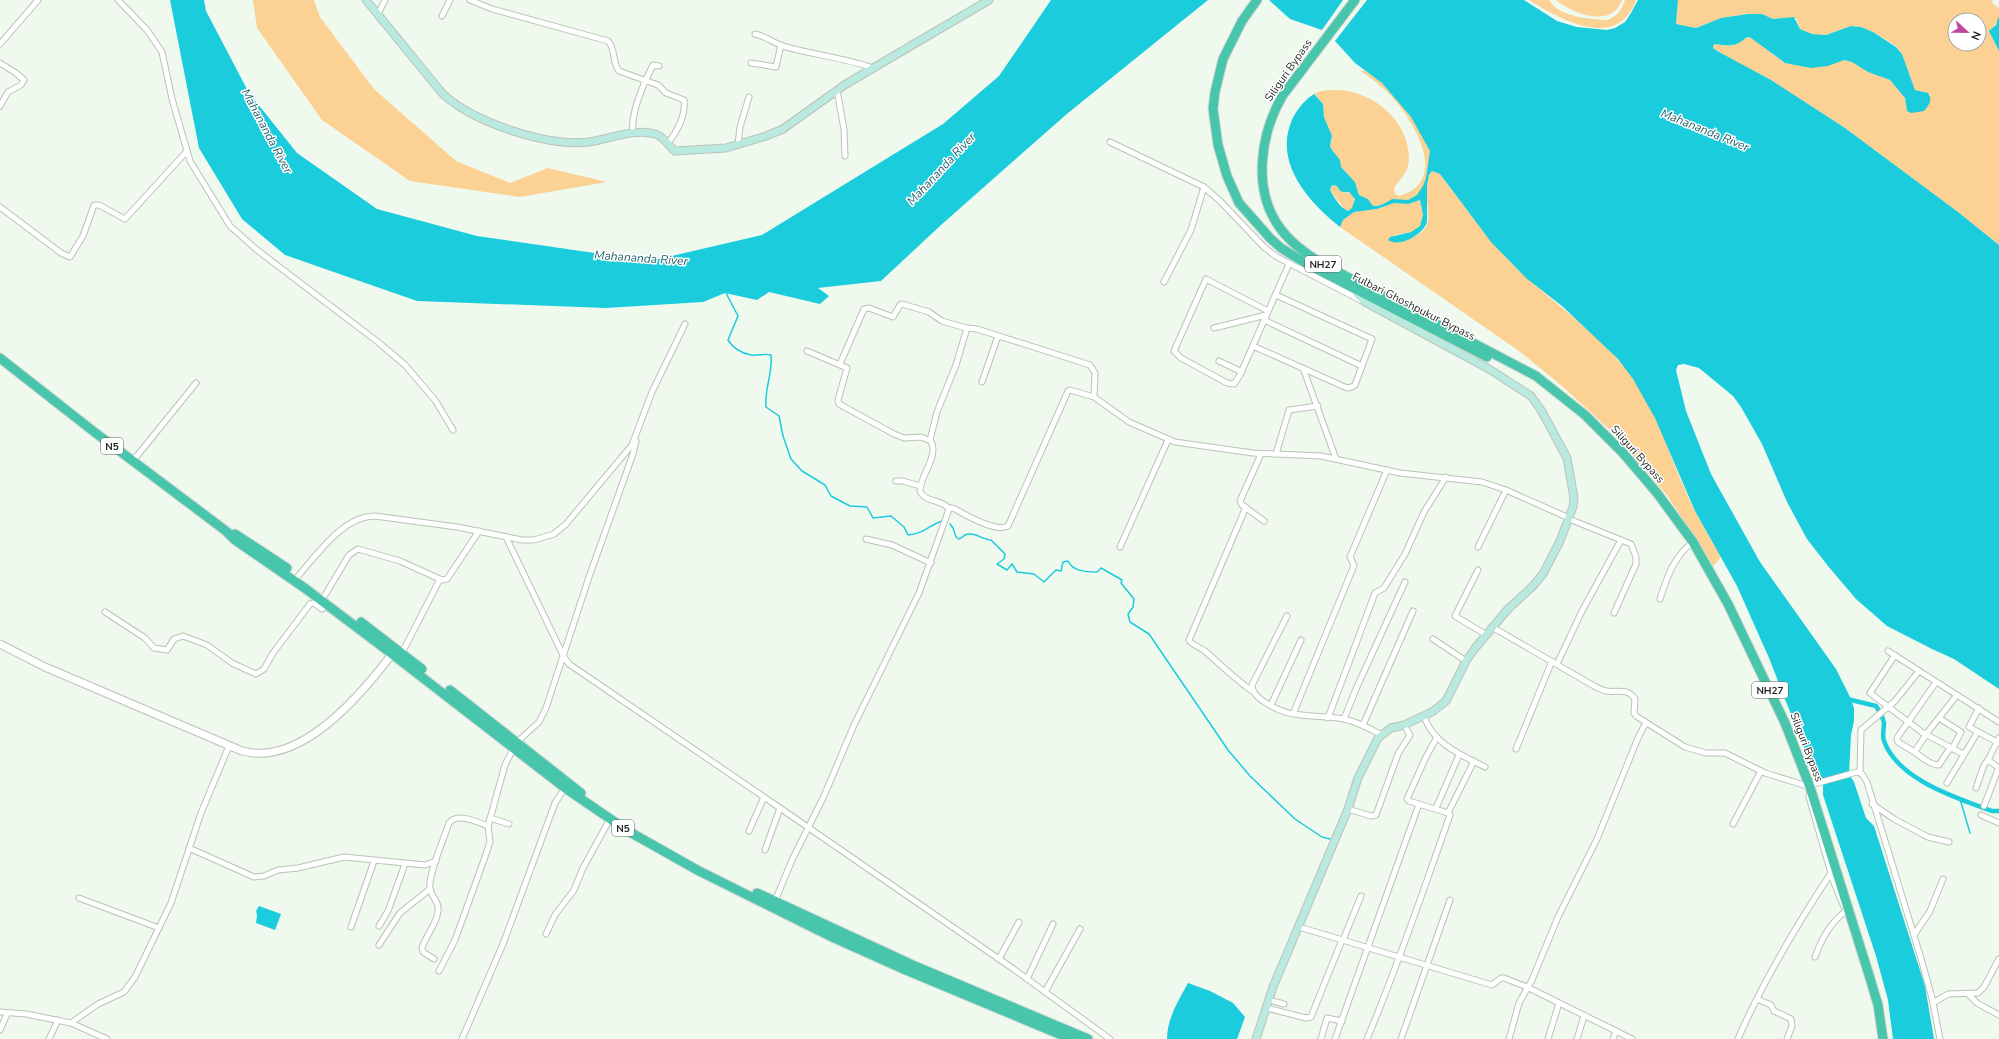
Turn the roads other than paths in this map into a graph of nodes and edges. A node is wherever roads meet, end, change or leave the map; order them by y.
1 (38, 0) edge
2 (118, 0) edge
3 (366, 0) edge
4 (385, 0) edge
5 (450, 0) edge
6 (470, 0) edge
7 (989, 0) edge
8 (1257, 0) edge
9 (1355, 0) edge
10 (378, 14) junction
11 (442, 16) dead end
12 (755, 34) dead end
13 (0, 44) edge
14 (781, 45) junction
15 (0, 63) edge
16 (751, 63) dead end
17 (659, 66) dead end
18 (873, 68) junction
19 (646, 81) junction
20 (837, 90) junction
21 (749, 97) dead end
22 (0, 106) edge
23 (634, 133) junction
24 (1110, 142) dead end
25 (668, 143) junction
26 (738, 145) junction
27 (187, 151) junction
28 (845, 156) dead end
29 (1204, 187) junction
30 (0, 207) edge
31 (1288, 264) junction
32 (1164, 282) dead end
33 (1357, 290) junction
34 (1276, 295) junction
35 (1365, 302) junction
36 (1266, 315) junction
37 (685, 324) dead end
38 (967, 328) junction
39 (1214, 328) dead end
40 (998, 336) junction
41 (1253, 346) junction
42 (808, 351) dead end
43 (0, 358) edge
44 (1219, 360) dead end
45 (840, 364) junction
46 (1362, 366) junction
47 (1303, 368) junction
48 (1242, 372) junction
49 (982, 382) dead end
50 (196, 383) dead end
51 (1560, 394) junction
52 (1094, 397) junction
53 (1318, 406) junction
54 (453, 430) dead end
55 (637, 434) junction
56 (930, 440) junction
57 (1168, 440) junction
58 (1262, 454) junction
59 (1276, 454) junction
60 (1336, 459) junction
61 (130, 460) junction
62 (1387, 470) junction
63 (1446, 477) junction
64 (896, 481) dead end
65 (920, 486) junction
66 (1506, 490) junction
67 (1246, 507) junction
68 (948, 508) junction
69 (1569, 518) junction
70 (1264, 521) dead end
71 (226, 531) junction
72 (479, 531) junction
73 (506, 537) junction
74 (866, 538) dead end
75 (1621, 540) junction
76 (1693, 542) junction
77 (1478, 547) dead end
78 (1120, 548) dead end
79 (931, 563) junction
80 (1478, 570) dead end
81 (298, 576) junction
82 (440, 579) junction
83 (1405, 582) dead end
84 (308, 587) junction
85 (325, 595) junction
86 (1660, 598) dead end
87 (328, 605) junction
88 (1413, 611) dead end
89 (105, 612) dead end
90 (1614, 613) dead end
91 (1287, 616) dead end
92 (1489, 629) junction
93 (1432, 639) dead end
94 (1301, 640) dead end
95 (0, 644) edge
96 (1888, 651) dead end
97 (397, 652) junction
98 (1894, 655) junction
99 (564, 657) junction
100 (1466, 661) junction
101 (1554, 663) junction
102 (1919, 671) junction
103 (1936, 682) junction
104 (1252, 690) junction
105 (1957, 695) junction
106 (1271, 705) junction
107 (1887, 708) junction
108 (1979, 708) junction
109 (1293, 714) junction
110 (1424, 716) junction
111 (1328, 718) junction
112 (1938, 718) junction
113 (1344, 719) junction
114 (1908, 722) junction
115 (1999, 722) edge
116 (1646, 724) junction
117 (1363, 725) junction
118 (1404, 725) junction
119 (1969, 727) junction
120 (1960, 732) junction
121 (1977, 733) junction
122 (1380, 734) junction
123 (1925, 734) junction
124 (1437, 737) junction
125 (1998, 741) edge
126 (229, 746) junction
127 (516, 747) junction
128 (1516, 749) dead end
129 (1951, 749) junction
130 (1965, 753) junction
131 (1916, 754) junction
132 (1459, 755) junction
133 (1988, 760) junction
134 (1474, 762) junction
135 (1485, 767) dead end
136 (1999, 767) edge
137 (1761, 771) junction
138 (1858, 772) junction
139 (1947, 783) dead end
140 (1808, 786) junction
141 (565, 788) junction
142 (1976, 788) dead end
143 (764, 797) junction
144 (1419, 804) junction
145 (1872, 804) junction
146 (1984, 806) dead end
147 (780, 808) junction
148 (1436, 808) junction
149 (1348, 809) junction
150 (1448, 813) junction
151 (1981, 815) dead end
152 (490, 818) junction
153 (610, 819) junction
154 (1999, 823) edge
155 (509, 824) dead end
156 (1733, 824) dead end
157 (488, 826) junction
158 (807, 827) junction
159 (749, 831) dead end
160 (1949, 842) dead end
161 (189, 848) junction
162 (765, 850) dead end
163 (374, 861) junction
164 (436, 861) junction
165 (405, 864) junction
166 (1831, 873) junction
167 (1943, 879) dead end
168 (430, 889) junction
169 (1361, 896) dead end
170 (79, 898) dead end
171 (1450, 900) dead end
172 (775, 901) junction
173 (1849, 915) junction
174 (1019, 922) dead end
175 (1053, 924) dead end
176 (379, 926) dead end
177 (351, 927) dead end
178 (1299, 927) junction
179 (159, 928) junction
180 (1080, 929) dead end
181 (546, 934) dead end
182 (1914, 935) junction
183 (1342, 940) junction
184 (379, 945) dead end
185 (1368, 947) junction
186 (1400, 956) junction
187 (1815, 957) dead end
188 (434, 959) dead end
189 (999, 959) junction
190 (1999, 959) edge
191 (1428, 965) junction
192 (438, 971) dead end
193 (1027, 979) junction
194 (1527, 987) junction
195 (1045, 992) junction
196 (1969, 995) junction
197 (1757, 999) junction
198 (1269, 1000) junction
199 (1558, 1003) junction
200 (1933, 1003) junction
201 (1284, 1004) dead end
202 (1267, 1008) junction
203 (0, 1012) edge
204 (7, 1014) junction
205 (1999, 1015) edge
206 (1584, 1016) junction
207 (58, 1020) junction
208 (1342, 1021) junction
209 (71, 1023) junction
210 (0, 1030) edge
211 (1616, 1031) junction
212 (49, 1039) edge
213 (107, 1039) edge
214 (462, 1039) edge
215 (1072, 1039) edge
216 (1088, 1039) edge
217 (1110, 1039) edge
218 (1256, 1039) edge
219 (1321, 1039) edge
220 (1335, 1039) edge
221 (1367, 1039) edge
222 (1401, 1039) edge
223 (1509, 1039) edge
224 (1548, 1039) edge
225 (1577, 1039) edge
226 (1613, 1039) edge
227 (1632, 1039) edge
228 (1738, 1039) edge
229 (1787, 1039) edge
230 (1883, 1039) edge
231 (1940, 1039) edge

1 - 13 street
2 - 27 street
3 - 10 main road
4 - 10 street
5 - 11 street
6 - 19 street
7 - 18 main road
8 - 33 highway, Fulbari Ghoshpukur Bypass / NH27
9 - 51 highway, Siliguri Bypass / NH27
10 - 23 main road
12 - 14 street
14 - 16 street
14 - 18 street
15 - 22 street
17 - 19 street
18 - 20 main road
19 - 23 street
19 - 25 street
20 - 26 main road
20 - 28 street
21 - 26 street
23 - 25 main road
24 - 29 street
25 - 26 main road
27 - 30 street
27 - 54 street
29 - 31 street
29 - 32 street
31 - 34 street
31 - 35 street
33 - 35 main road
33 - 51 highway, Fulbari Ghoshpukur Bypass / NH27
34 - 36 street
34 - 46 street
35 - 69 main road
36 - 39 street
36 - 41 street
36 - 46 street
36 - 48 street
37 - 55 street
38 - 40 street
38 - 45 street
38 - 56 street
40 - 49 street
40 - 52 street
41 - 47 street
41 - 48 street
42 - 45 street
43 - 61 highway, N5
44 - 48 street
45 - 56 street
46 - 47 street
47 - 53 street
50 - 61 street
51 - 76 highway, Siliguri Bypass / NH27
52 - 57 street
52 - 68 street
53 - 59 street
53 - 60 street
55 - 73 street
55 - 99 street
56 - 65 street
57 - 58 street
57 - 78 street
58 - 59 street
58 - 67 street
59 - 60 street
60 - 62 street
61 - 71 highway, N5
62 - 63 street
62 - 109 street
63 - 66 street
63 - 111 street
64 - 65 street
65 - 68 street
66 - 69 street
66 - 77 street
67 - 70 street
67 - 104 street
68 - 79 street
69 - 75 street
69 - 92 main road
71 - 81 highway, N5
71 - 84 highway, N5
72 - 73 street
72 - 81 street
72 - 82 street
73 - 99 street
74 - 79 street
75 - 90 street
75 - 101 street
76 - 86 street
76 - 140 highway, Siliguri Bypass / NH27
79 - 158 street
80 - 92 street
81 - 84 highway, N5
82 - 85 street
82 - 97 street
83 - 113 street
84 - 85 highway, N5
84 - 87 highway, N5
85 - 97 highway, N5
87 - 89 street
87 - 97 highway, N5
88 - 117 street
91 - 104 street
92 - 100 main road
92 - 101 street
93 - 100 street
94 - 106 street
95 - 126 street
96 - 98 street
97 - 126 street
97 - 127 highway, N5
98 - 102 street
98 - 107 street
99 - 127 street
99 - 143 street
100 - 110 main road
101 - 116 street
101 - 128 street
102 - 103 street
102 - 107 street
103 - 105 street
103 - 114 street
104 - 106 street
105 - 108 street
105 - 112 street
106 - 109 street
107 - 114 street
107 - 138 street
108 - 115 street
108 - 119 street
109 - 111 street
110 - 118 main road
110 - 124 street
111 - 113 street
112 - 120 street
112 - 123 street
113 - 117 street
114 - 123 street
114 - 131 street
116 - 137 street
116 - 194 street
117 - 122 street
118 - 122 main road
118 - 149 street
119 - 120 street
119 - 121 street
120 - 129 street
121 - 125 street
121 - 130 street
122 - 149 main road
123 - 129 street
123 - 131 street
124 - 132 street
124 - 144 street
125 - 133 street
126 - 161 street
127 - 141 highway, N5
127 - 152 street
127 - 172 highway, N5
129 - 130 street
129 - 131 street
130 - 139 street
132 - 134 street
132 - 148 street
133 - 136 street
133 - 142 street
134 - 135 street
134 - 150 street
136 - 146 street
137 - 140 street
137 - 156 street
138 - 140 street
138 - 145 street
140 - 166 street
140 - 173 highway, Siliguri Bypass / NH27
141 - 153 highway, N5
141 - 214 street
143 - 147 street
143 - 159 street
144 - 148 street
144 - 185 street
145 - 160 street
145 - 182 street
147 - 158 street
147 - 162 street
148 - 150 street
149 - 178 main road
150 - 186 street
151 - 154 street
152 - 155 street
152 - 157 street
153 - 181 street
153 - 215 highway, N5
157 - 164 street
157 - 192 street
158 - 172 street
158 - 189 street
161 - 163 street
161 - 179 street
163 - 165 street
163 - 177 street
164 - 165 street
164 - 168 street
165 - 176 street
166 - 173 street
166 - 197 street
167 - 182 street
168 - 184 street
168 - 188 street
169 - 183 street
170 - 179 street
171 - 191 street
172 - 216 highway, N5
173 - 187 street
173 - 230 highway, Siliguri Bypass / NH27
174 - 189 street
175 - 193 street
178 - 183 street
178 - 198 main road
179 - 209 street
180 - 195 street
182 - 200 street
183 - 185 street
183 - 202 street
185 - 186 street
185 - 208 street
186 - 191 street
186 - 221 street
189 - 193 street
190 - 196 street
191 - 194 street
191 - 222 street
193 - 195 street
194 - 199 street
194 - 223 street
195 - 217 street
196 - 200 street
196 - 205 street
197 - 228 street
197 - 229 street
198 - 201 street
198 - 202 main road
199 - 206 street
199 - 224 street
200 - 231 street
202 - 218 main road
203 - 204 street
204 - 207 street
204 - 210 street
206 - 211 street
206 - 225 street
207 - 209 street
207 - 212 street
208 - 219 street
208 - 220 street
209 - 213 street
211 - 226 street
211 - 227 street

